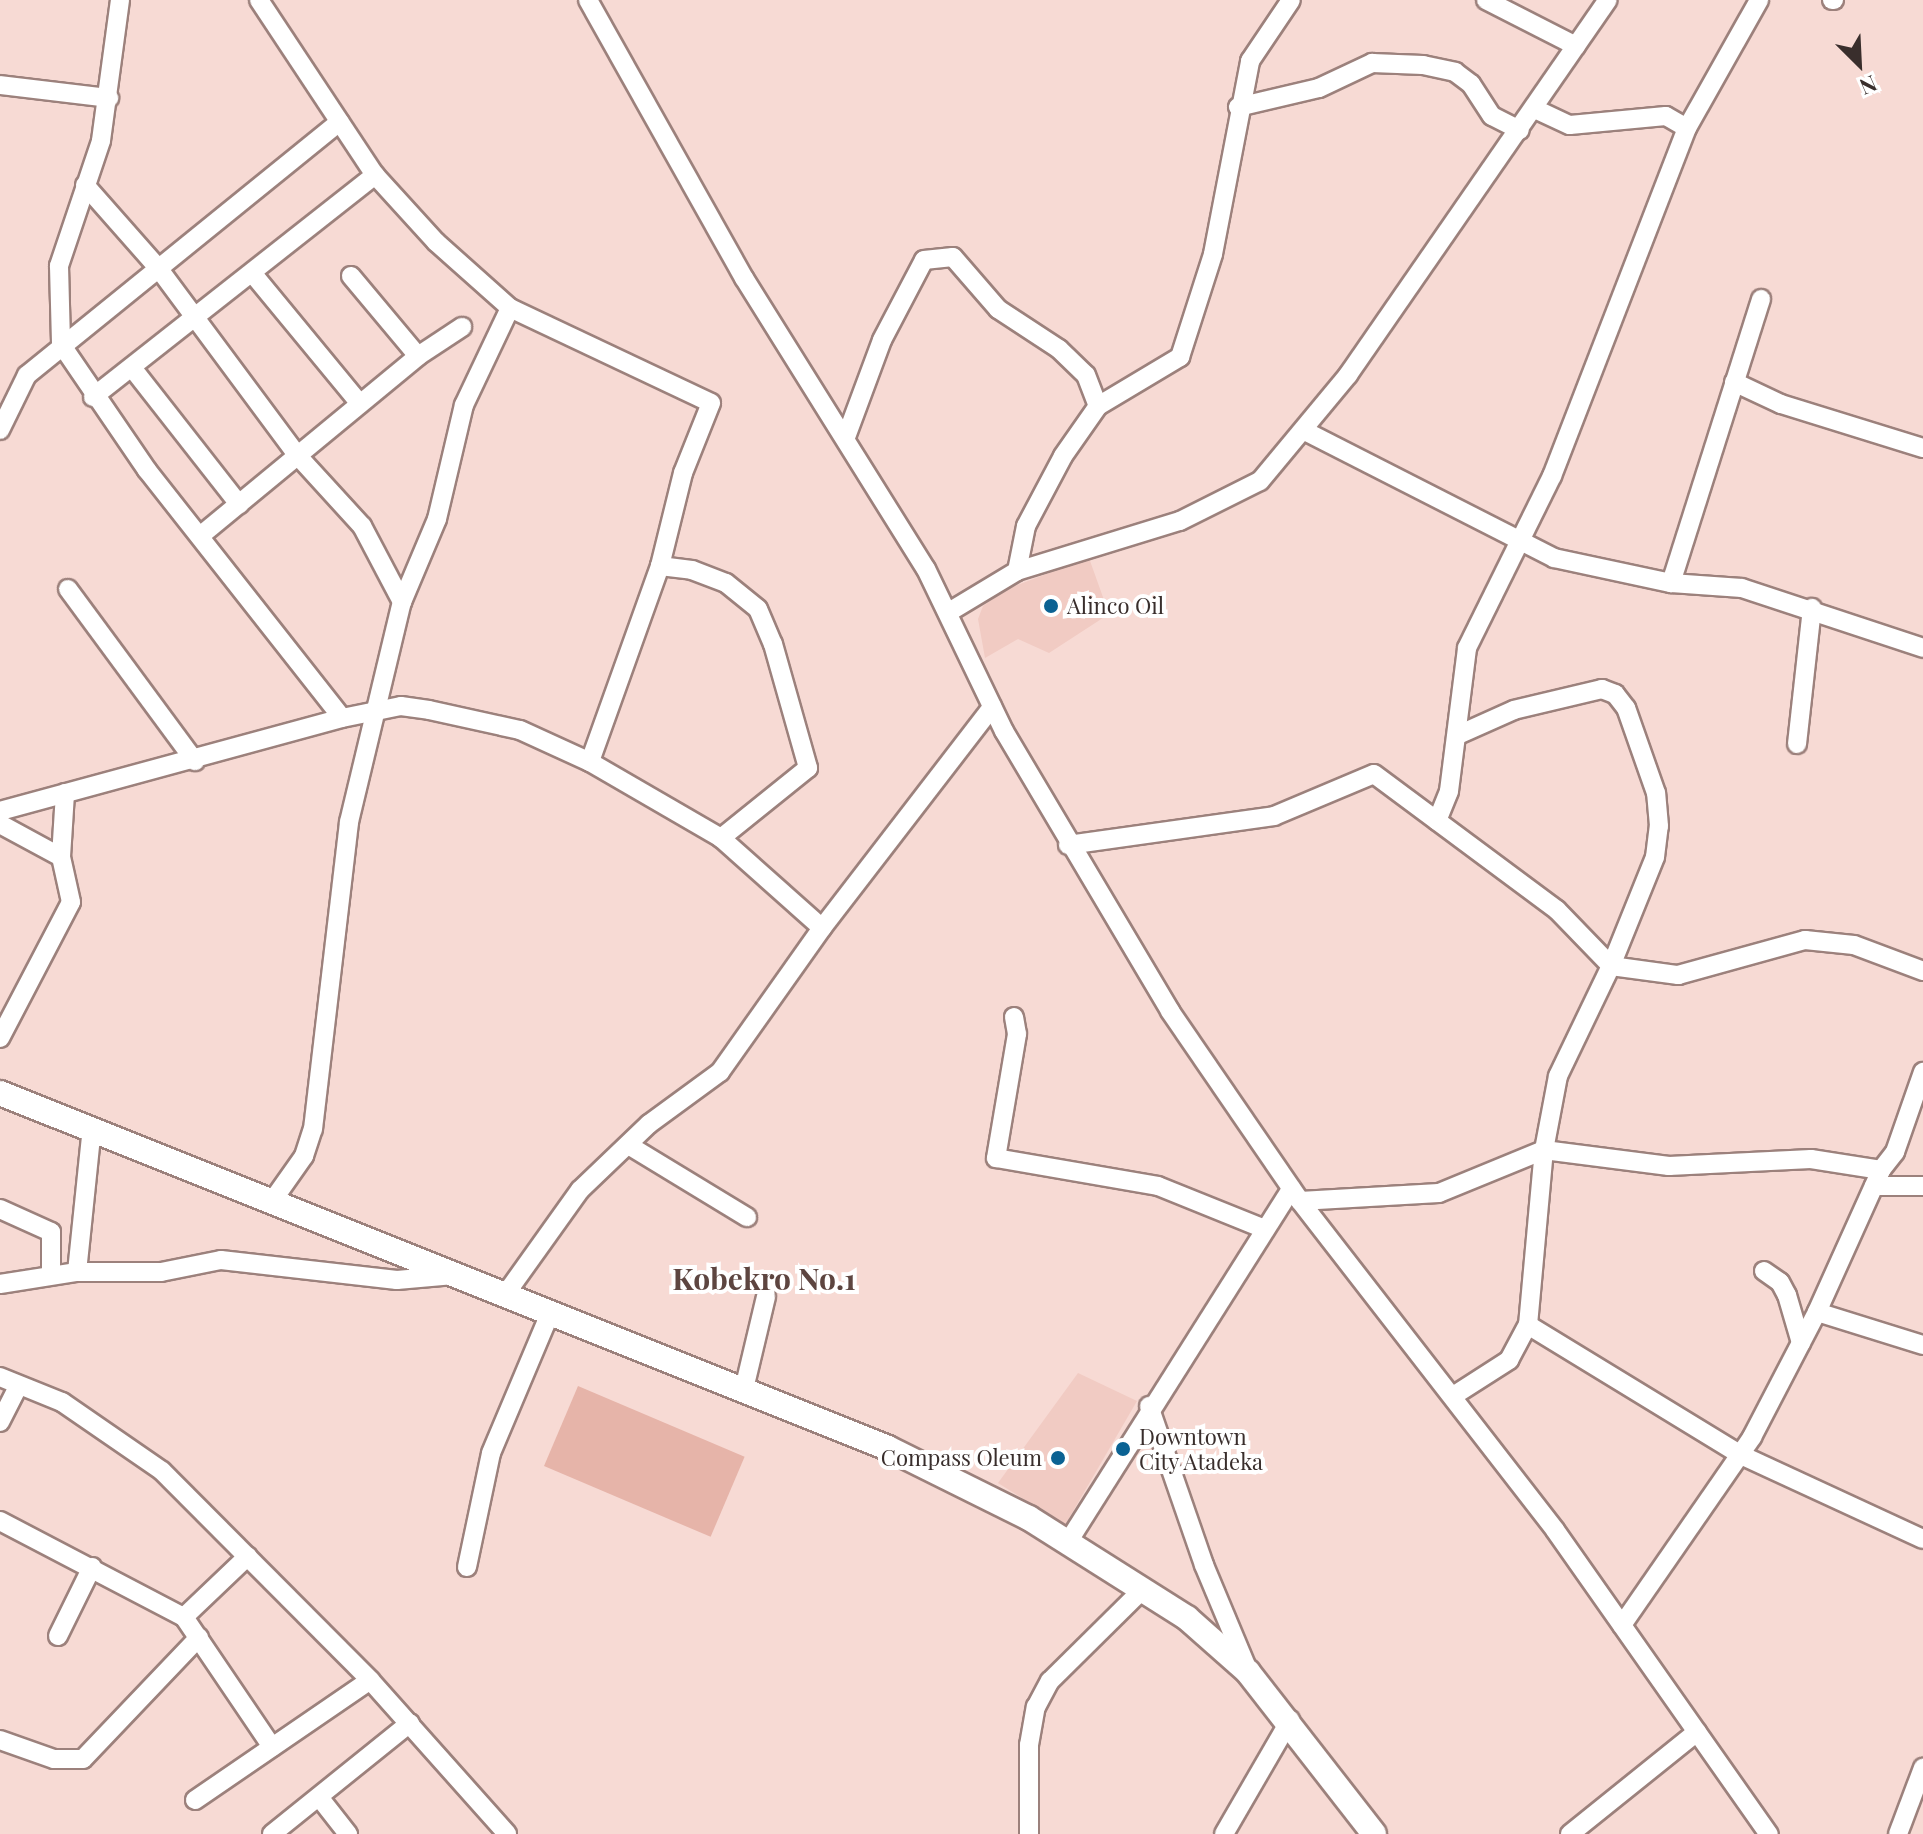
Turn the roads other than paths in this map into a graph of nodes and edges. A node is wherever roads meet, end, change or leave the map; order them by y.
1 (120, 0) edge
2 (259, 0) edge
3 (588, 0) edge
4 (1291, 0) edge
5 (1486, 0) edge
6 (1608, 0) edge
7 (1759, 0) edge
8 (1576, 46) junction
9 (0, 85) edge
10 (109, 98) junction
11 (1238, 107) junction
12 (1535, 109) junction
13 (339, 122) junction
14 (1687, 128) junction
15 (1520, 130) junction
16 (375, 175) junction
17 (85, 185) junction
18 (159, 269) junction
19 (253, 274) junction
20 (351, 276) dead end
21 (1761, 299) dead end
22 (510, 308) junction
23 (196, 319) junction
24 (462, 327) dead end
25 (61, 344) junction
26 (418, 356) junction
27 (133, 369) junction
28 (1734, 382) junction
29 (93, 397) junction
30 (360, 404) junction
31 (1098, 406) junction
32 (0, 430) edge
33 (1305, 431) junction
34 (846, 437) junction
35 (1923, 448) edge
36 (298, 456) junction
37 (239, 504) junction
38 (200, 536) junction
39 (1520, 542) junction
40 (660, 566) junction
41 (1017, 571) junction
42 (1671, 583) junction
43 (68, 589) dead end
44 (402, 602) junction
45 (1812, 608) junction
46 (949, 612) junction
47 (1923, 648) edge
48 (992, 707) junction
49 (374, 712) junction
50 (342, 718) junction
51 (1458, 735) junction
52 (1797, 744) dead end
53 (195, 761) junction
54 (590, 762) junction
55 (65, 793) junction
56 (0, 811) edge
57 (1437, 821) junction
58 (0, 824) edge
59 (721, 838) junction
60 (1068, 845) junction
61 (61, 857) junction
62 (822, 928) junction
63 (1611, 966) junction
64 (1923, 971) edge
65 (1014, 1017) dead end
66 (0, 1038) edge
67 (1923, 1072) edge
68 (0, 1093) edge
69 (92, 1128) junction
70 (630, 1146) junction
71 (1544, 1150) junction
72 (1878, 1178) junction
73 (1923, 1186) edge
74 (1296, 1195) junction
75 (273, 1200) junction
76 (0, 1209) edge
77 (747, 1217) dead end
78 (1262, 1228) junction
79 (1764, 1271) dead end
80 (77, 1272) junction
81 (51, 1275) junction
82 (454, 1275) junction
83 (0, 1284) edge
84 (505, 1295) junction
85 (766, 1297) dead end
86 (1817, 1312) junction
87 (550, 1313) junction
88 (1528, 1325) junction
89 (1801, 1343) junction
90 (1923, 1345) edge
91 (0, 1377) edge
92 (18, 1387) junction
93 (744, 1389) junction
94 (1453, 1396) junction
95 (1149, 1406) junction
96 (0, 1422) edge
97 (1741, 1455) junction
98 (0, 1521) edge
99 (1923, 1539) edge
100 (1068, 1542) junction
101 (248, 1556) junction
102 (92, 1567) junction
103 (467, 1567) dead end
104 (1143, 1589) junction
105 (184, 1617) junction
106 (1622, 1625) junction
107 (58, 1636) dead end
108 (199, 1637) junction
109 (1248, 1672) junction
110 (370, 1680) junction
111 (1290, 1720) junction
112 (410, 1723) junction
113 (1697, 1732) junction
114 (0, 1740) edge
115 (272, 1747) junction
116 (1923, 1768) edge
117 (319, 1797) junction
118 (195, 1800) dead end
119 (272, 1834) edge
120 (348, 1834) edge
121 (507, 1834) edge
122 (1029, 1834) edge
123 (1224, 1834) edge
124 (1374, 1834) edge
125 (1570, 1834) edge
126 (1769, 1834) edge
127 (1898, 1834) edge

1 - 10 street
2 - 13 street
3 - 34 street
4 - 11 street
5 - 8 street
6 - 8 street
7 - 14 street
8 - 12 street
9 - 10 street
10 - 17 street
11 - 15 street
11 - 31 street
12 - 14 street
12 - 15 street
13 - 16 street
13 - 18 street
14 - 39 street
15 - 33 street
16 - 19 street
16 - 22 street
17 - 18 street
17 - 25 street
18 - 23 street
18 - 25 street
19 - 23 street
19 - 30 street
20 - 26 street
21 - 28 street
22 - 40 street
22 - 44 street
23 - 27 street
23 - 36 street
24 - 26 street
25 - 29 street
25 - 32 street
26 - 30 street
27 - 29 street
27 - 37 street
28 - 35 street
28 - 42 street
29 - 38 street
30 - 36 street
31 - 34 street
31 - 41 street
33 - 39 street
33 - 41 street
34 - 46 street
36 - 37 street
36 - 44 street
37 - 38 street
38 - 50 street
39 - 42 street
39 - 51 street
40 - 54 street
40 - 59 street
41 - 46 street
42 - 45 street
43 - 53 street
44 - 49 street
45 - 47 street
45 - 52 street
46 - 48 street
48 - 60 street
48 - 62 street
49 - 50 street
49 - 54 street
49 - 75 street
50 - 53 street
51 - 57 street
51 - 63 street
53 - 55 street
54 - 59 street
55 - 56 street
55 - 61 street
57 - 60 street
57 - 63 street
58 - 61 street
59 - 62 street
60 - 74 street
61 - 66 street
62 - 70 street
63 - 64 street
63 - 71 street
65 - 78 street
67 - 72 street
68 - 69 main road
69 - 75 main road
69 - 80 street
70 - 77 street
70 - 84 street
71 - 72 street
71 - 74 street
71 - 88 street
72 - 73 street
72 - 86 street
74 - 78 street
74 - 94 street
75 - 82 main road
76 - 81 street
78 - 95 street
79 - 89 street
80 - 81 street
80 - 82 street
81 - 83 street
82 - 84 main road
84 - 87 main road
85 - 93 street
86 - 89 street
86 - 90 street
87 - 93 main road
87 - 103 street
88 - 94 street
88 - 97 street
89 - 97 street
91 - 92 street
92 - 96 street
92 - 101 street
93 - 100 main road
94 - 106 street
95 - 100 street
95 - 109 street
97 - 99 street
97 - 106 street
98 - 102 street
100 - 104 main road
101 - 105 street
101 - 110 street
102 - 105 street
102 - 107 street
104 - 109 main road
104 - 122 street
105 - 108 street
106 - 113 street
108 - 114 street
108 - 115 street
109 - 111 main road
110 - 112 street
110 - 115 street
111 - 123 street
111 - 124 main road
112 - 117 street
112 - 121 street
113 - 125 street
113 - 126 street
115 - 118 street
116 - 127 street
117 - 119 street
117 - 120 street

